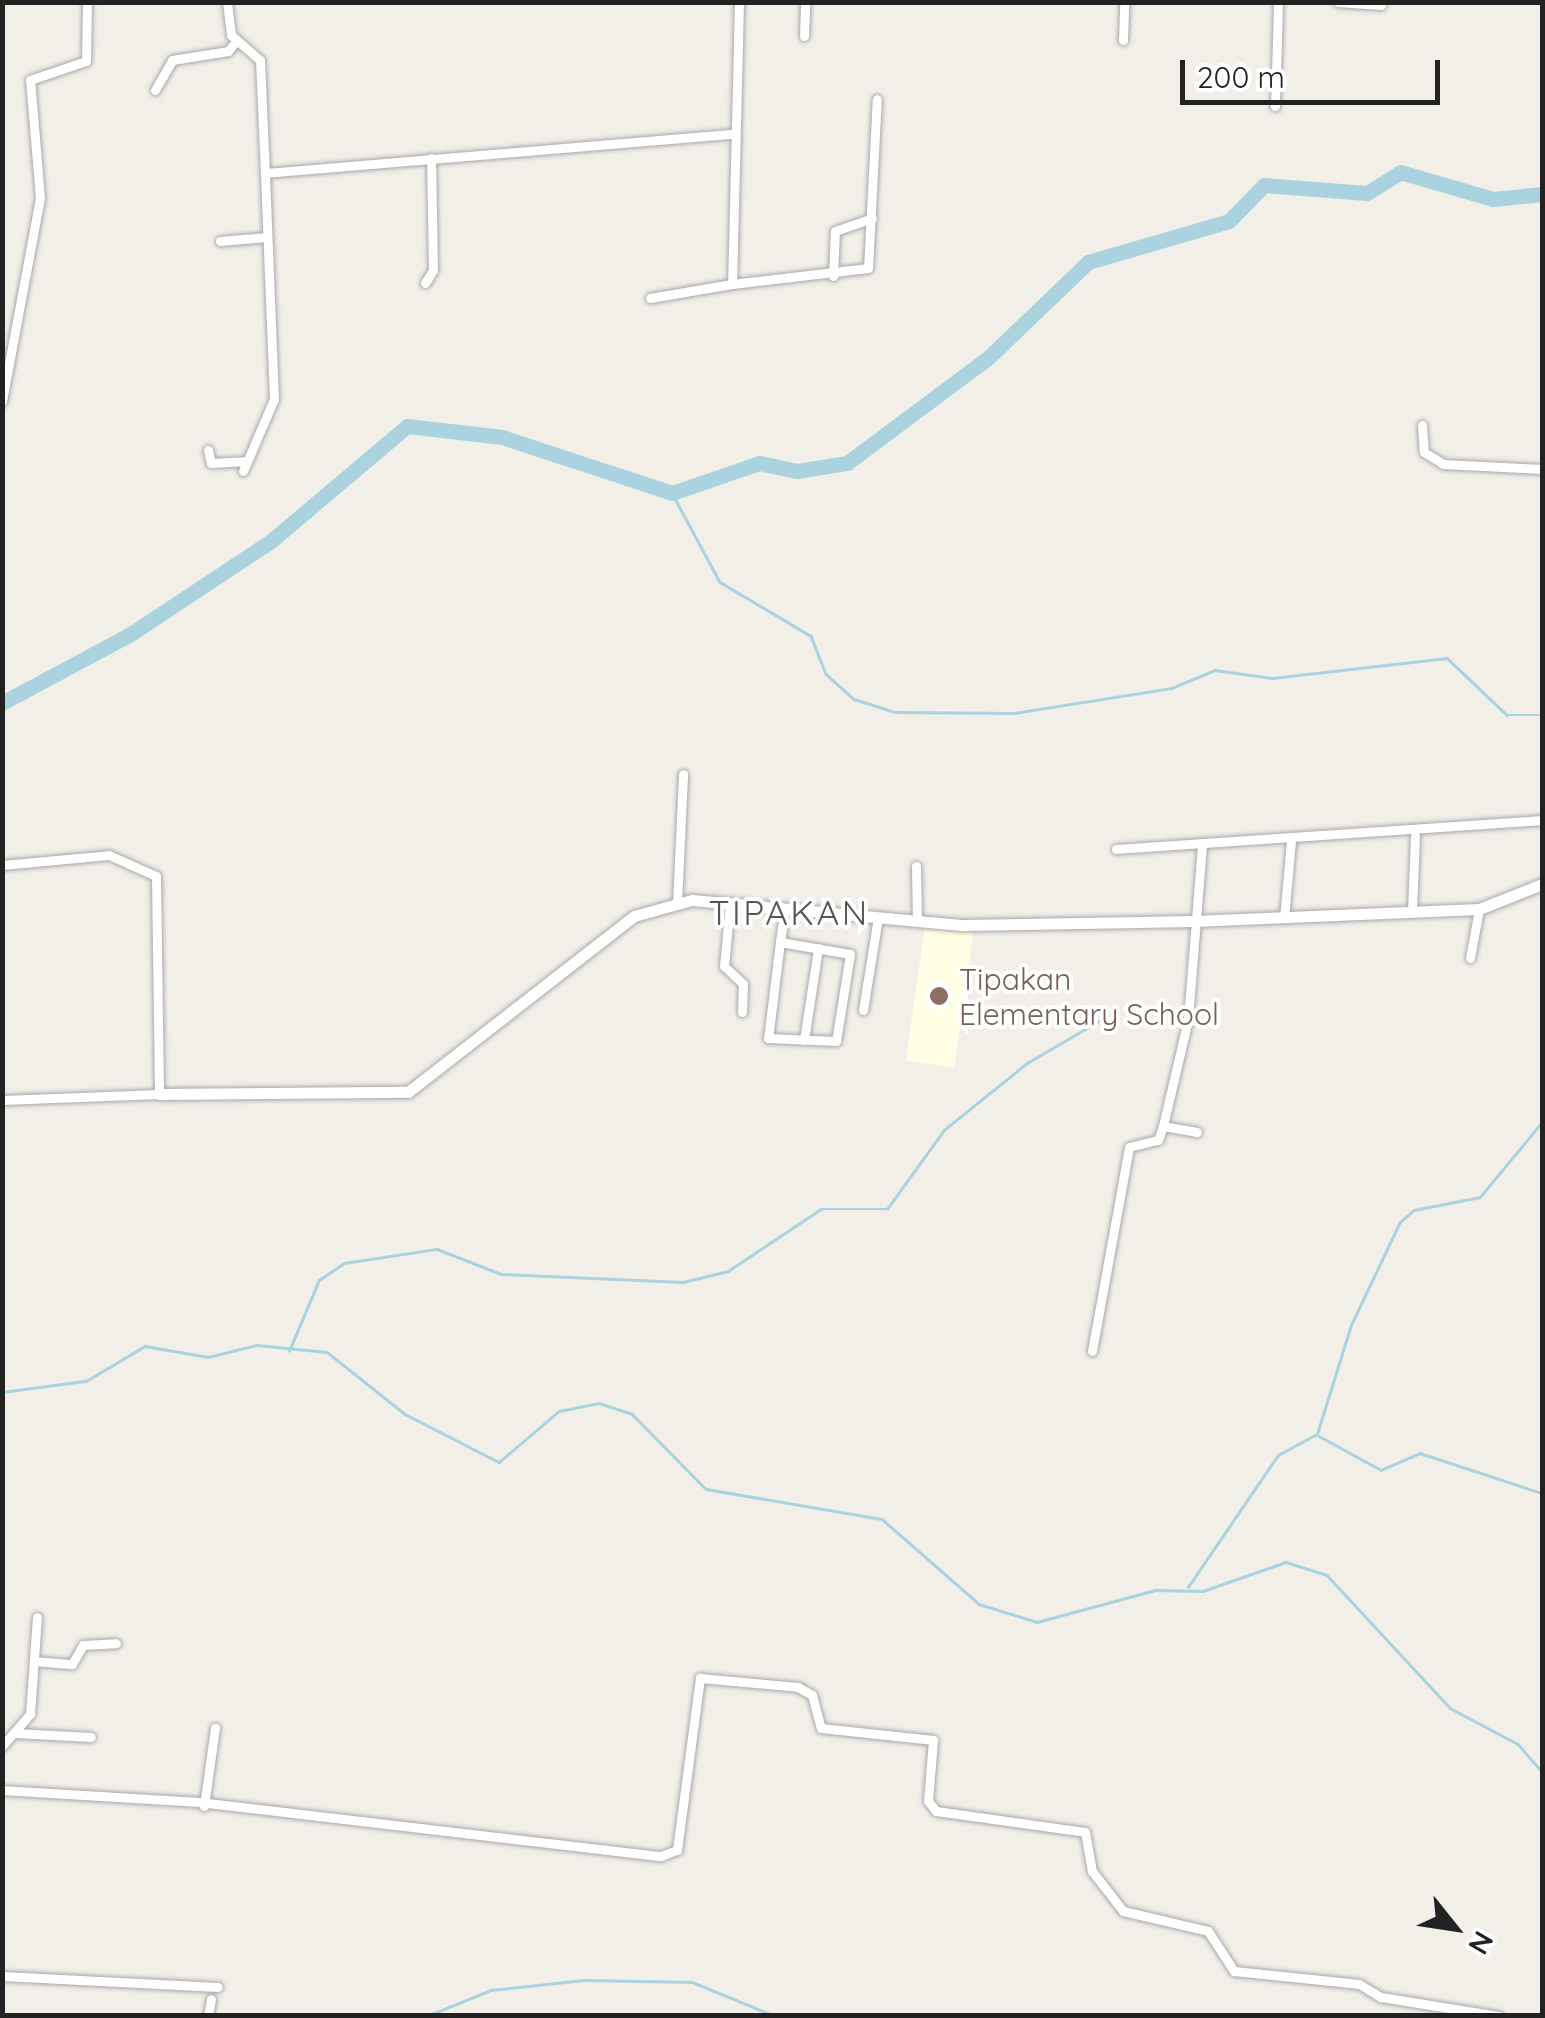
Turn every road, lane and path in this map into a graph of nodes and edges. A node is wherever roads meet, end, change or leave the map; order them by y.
1 (87, 2) edge
2 (228, 2) edge
3 (739, 2) edge
4 (805, 2) edge
5 (1124, 2) edge
6 (1278, 2) edge
7 (1338, 2) edge
8 (1355, 3) edge
9 (1381, 5) dead end
10 (804, 36) dead end
11 (1124, 40) dead end
12 (236, 41) junction
13 (156, 90) dead end
14 (877, 99) dead end
15 (1275, 106) dead end
16 (734, 134) junction
17 (431, 158) junction
18 (264, 174) junction
19 (872, 218) junction
20 (266, 237) junction
21 (220, 241) dead end
22 (834, 276) junction
23 (426, 283) dead end
24 (732, 284) junction
25 (650, 298) dead end
26 (2, 401) edge
27 (1422, 425) dead end
28 (208, 450) dead end
29 (1542, 469) edge
30 (684, 774) dead end
31 (1542, 820) edge
32 (1415, 836) junction
33 (1291, 841) junction
34 (1202, 845) junction
35 (1116, 849) dead end
36 (2, 865) edge
37 (916, 866) dead end
38 (1542, 884) edge
39 (678, 902) junction
40 (730, 903) junction
41 (785, 908) junction
42 (1480, 909) junction
43 (1412, 911) junction
44 (878, 918) junction
45 (1284, 918) junction
46 (917, 921) junction
47 (1193, 921) junction
48 (780, 942) junction
49 (818, 948) junction
50 (1470, 958) dead end
51 (863, 1010) dead end
52 (742, 1012) dead end
53 (804, 1040) junction
54 (159, 1094) junction
55 (2, 1100) edge
56 (1164, 1126) junction
57 (1198, 1132) dead end
58 (1092, 1352) dead end
59 (37, 1618) dead end
60 (116, 1643) dead end
61 (34, 1661) junction
62 (215, 1728) dead end
63 (16, 1733) junction
64 (91, 1737) dead end
65 (2, 1746) edge
66 (2, 1790) edge
67 (204, 1806) junction
68 (2, 1976) edge
69 (208, 2016) edge
70 (1498, 2016) edge

1 - 26 street
2 - 12 street
3 - 16 street
4 - 10 street
5 - 11 street
6 - 15 street
7 - 8 street
8 - 9 street
12 - 13 street
12 - 18 street
14 - 19 street
16 - 17 street
16 - 24 street
17 - 18 street
17 - 23 street
18 - 20 street
19 - 22 street
19 - 22 street
20 - 21 street
20 - 28 street
22 - 24 street
24 - 25 street
27 - 29 street
30 - 39 street
31 - 32 street
32 - 33 street
32 - 43 street
33 - 34 street
33 - 45 street
34 - 35 street
34 - 47 street
36 - 54 street
37 - 46 street
38 - 42 street
39 - 40 street
39 - 54 street
40 - 41 street
40 - 52 street
41 - 44 street
41 - 48 street
42 - 43 street
42 - 50 street
43 - 45 street
44 - 46 street
44 - 51 street
45 - 47 street
46 - 47 street
47 - 56 street
48 - 49 street
48 - 53 street
49 - 53 street
49 - 53 street
54 - 55 street
56 - 57 street
56 - 58 street
59 - 61 street
60 - 61 street
61 - 63 street
62 - 67 street
63 - 64 street
63 - 65 street
66 - 67 street
67 - 70 street
68 - 69 street

